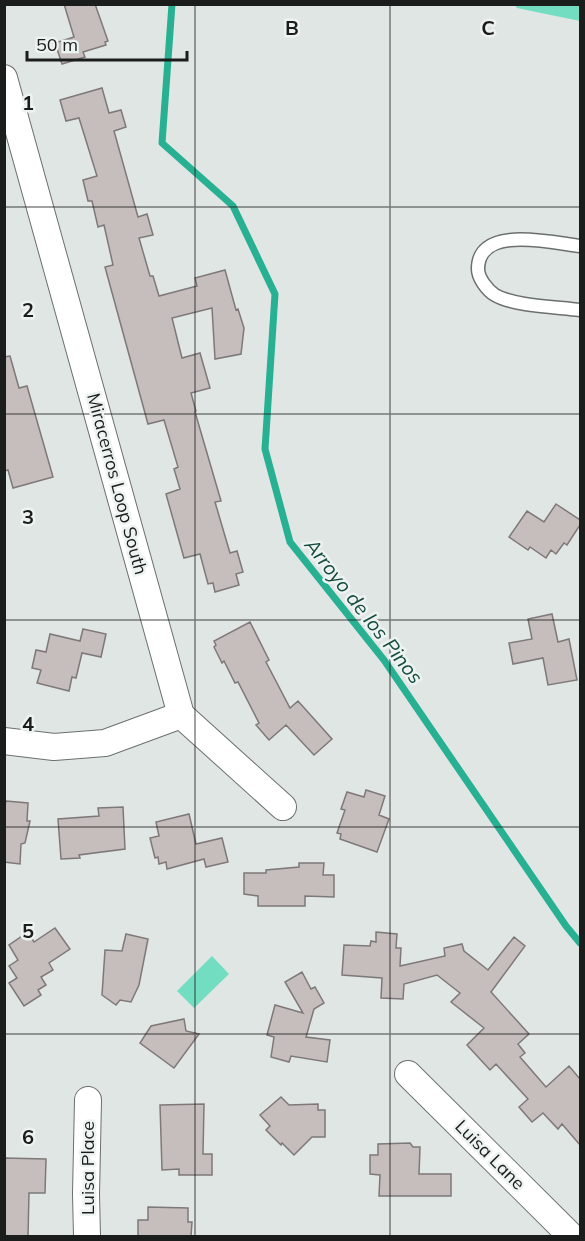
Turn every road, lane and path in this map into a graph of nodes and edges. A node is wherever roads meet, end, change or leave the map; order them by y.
1 (4, 78) edge
2 (580, 246) edge
3 (580, 310) edge
4 (181, 715) junction
5 (4, 741) edge
6 (283, 807) dead end
7 (408, 1074) dead end
8 (88, 1100) dead end
9 (87, 1236) edge
10 (571, 1236) edge

1 - 4 street, Miracerros Loop South
2 - 3 lane
4 - 5 street
4 - 6 street
7 - 10 street, Luisa Lane
8 - 9 street, Luisa Place

